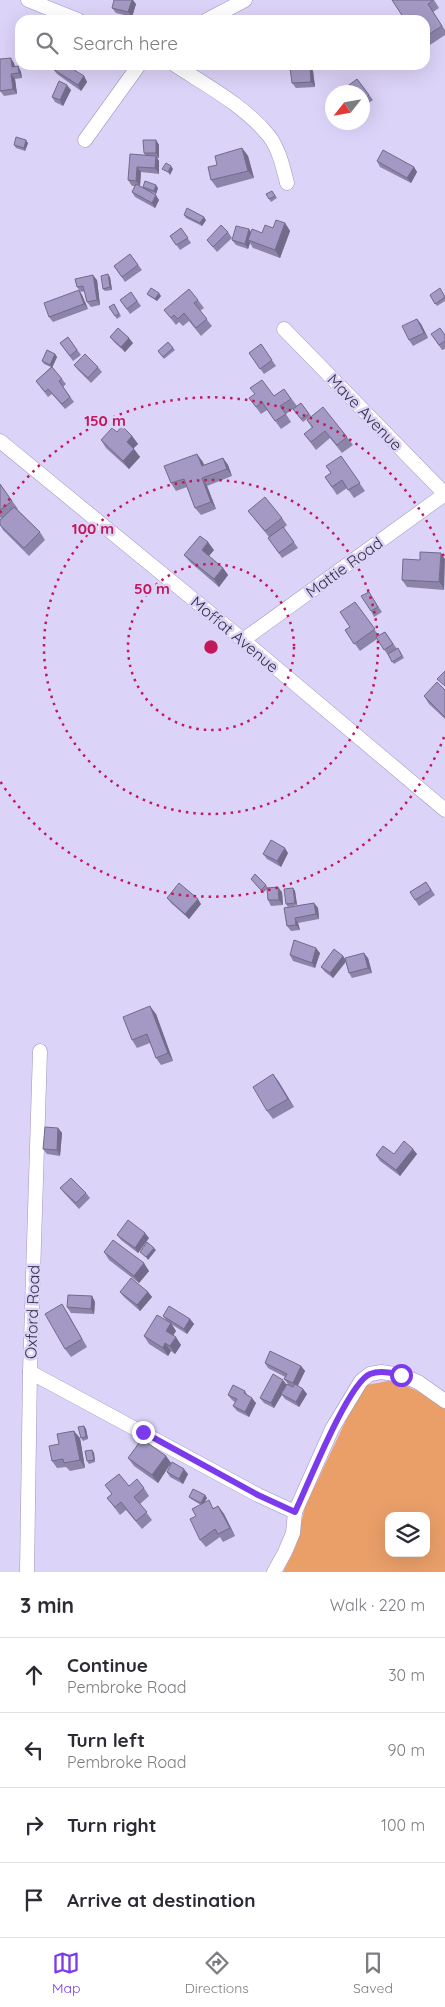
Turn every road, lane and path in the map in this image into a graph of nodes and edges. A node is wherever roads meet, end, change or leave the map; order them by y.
1 (28, 0) edge
2 (245, 0) edge
3 (66, 15) edge
4 (216, 15) edge
5 (135, 70) edge
6 (182, 70) edge
7 (85, 140) dead end
8 (287, 183) dead end
9 (284, 329) dead end
10 (0, 441) edge
11 (445, 494) edge
12 (243, 640) junction
13 (445, 810) edge
14 (40, 1051) dead end
15 (30, 1372) junction
16 (445, 1401) edge
17 (295, 1512) junction
18 (27, 1572) edge
19 (274, 1572) edge

1 - 3 street
2 - 4 street
5 - 7 street
6 - 8 street
9 - 11 street, Mave Avenue
10 - 12 street, Moffat Avenue
11 - 12 street, Mattie Road
12 - 13 street, Moffat Avenue
14 - 15 street, Oxford Road
15 - 17 street
15 - 18 street, Oxford Road
16 - 17 street
17 - 19 street

